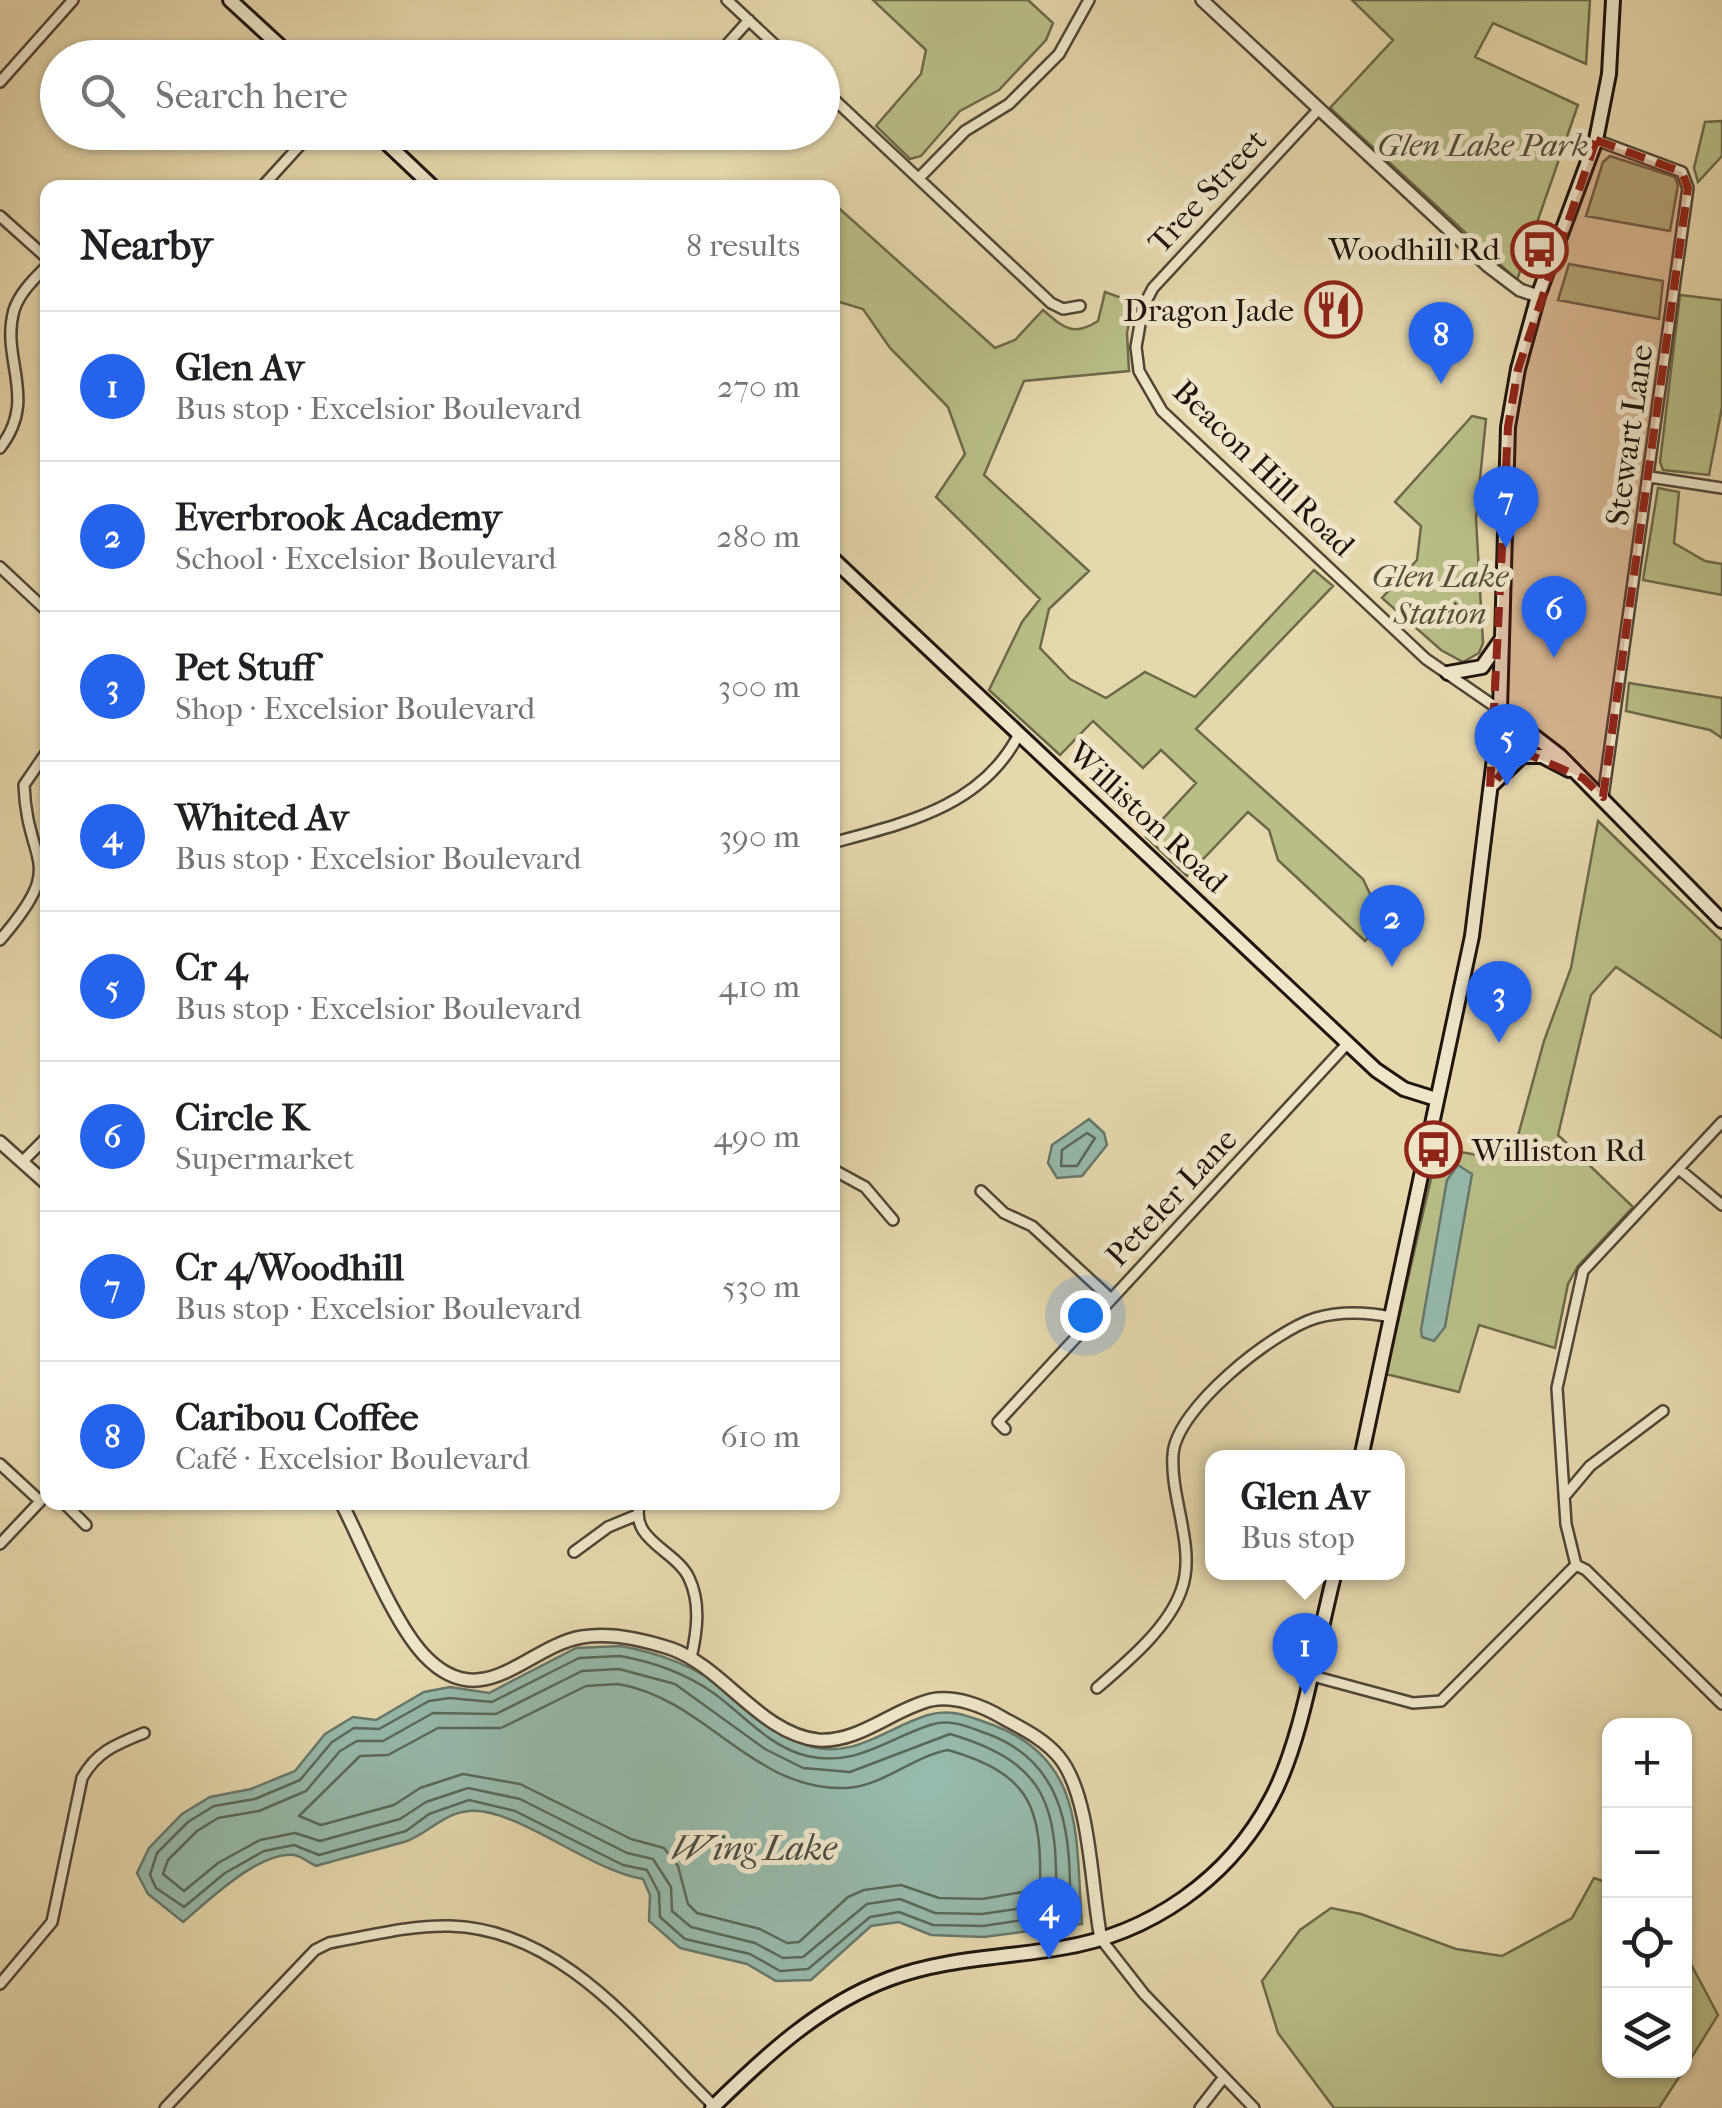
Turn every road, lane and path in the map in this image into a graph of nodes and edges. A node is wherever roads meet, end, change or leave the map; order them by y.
1 (73, 0) edge
2 (230, 0) edge
3 (727, 0) edge
4 (1089, 0) edge
5 (1202, 0) edge
6 (1613, 0) edge
7 (749, 20) junction
8 (274, 40) edge
9 (731, 40) edge
10 (771, 40) edge
11 (0, 82) edge
12 (840, 105) edge
13 (1318, 110) junction
14 (1596, 140) junction
15 (296, 150) edge
16 (394, 150) edge
17 (919, 178) junction
18 (268, 180) edge
19 (426, 180) edge
20 (0, 216) edge
21 (40, 254) edge
22 (40, 273) edge
23 (1538, 296) junction
24 (1080, 306) dead end
25 (1140, 371) joint
26 (0, 448) edge
27 (1650, 477) junction
28 (1722, 488) edge
29 (840, 566) edge
30 (0, 567) edge
31 (40, 604) edge
32 (1504, 633) junction
33 (1448, 673) junction
34 (1500, 710) junction
35 (1019, 734) junction
36 (40, 762) edge
37 (1583, 778) junction
38 (1490, 788) junction
39 (1602, 797) junction
40 (840, 840) edge
41 (40, 882) edge
42 (40, 882) edge
43 (1722, 921) edge
44 (0, 940) edge
45 (1347, 1044) junction
46 (1436, 1098) junction
47 (1722, 1122) edge
48 (0, 1142) edge
49 (40, 1144) edge
50 (22, 1162) junction
51 (1679, 1169) junction
52 (840, 1174) edge
53 (40, 1178) edge
54 (982, 1191) dead end
55 (1722, 1204) edge
56 (893, 1220) dead end
57 (1111, 1298) junction
58 (1391, 1317) junction
59 (1663, 1410) dead end
60 (1005, 1429) dead end
61 (1363, 1450) edge
62 (0, 1464) edge
63 (40, 1494) edge
64 (1564, 1497) junction
65 (40, 1501) edge
66 (70, 1510) edge
67 (346, 1510) edge
68 (638, 1510) edge
69 (636, 1515) junction
70 (86, 1525) dead end
71 (0, 1544) edge
72 (574, 1552) dead end
73 (1576, 1566) junction
74 (1333, 1580) edge
75 (691, 1658) junction
76 (1308, 1675) junction
77 (1097, 1688) dead end
78 (1722, 1704) edge
79 (144, 1733) dead end
80 (1102, 1939) junction
81 (0, 1984) edge
82 (1224, 2077) junction
83 (713, 2107) edge
84 (165, 2108) edge
85 (1200, 2108) edge
86 (1254, 2108) edge

1 - 11 street
2 - 8 main road
3 - 7 street
4 - 17 street
5 - 13 street
6 - 14 main road
7 - 9 street
7 - 10 street
12 - 17 street
13 - 23 street
13 - 25 street, Tree Street
14 - 23 main road
14 - 27 street, Stewart Lane
15 - 18 street
16 - 19 main road
17 - 24 street
20 - 21 street
22 - 26 street
23 - 32 main road
25 - 33 street, Beacon Hill Road
27 - 28 street
27 - 39 street, Stewart Lane
29 - 35 main road, Williston Road
30 - 31 street
32 - 33 main road
32 - 34 main road
33 - 34 street, Beacon Hill Road
34 - 37 main road
34 - 38 main road
35 - 40 street
35 - 45 main road, Williston Road
36 - 41 street
37 - 38 main road
37 - 39 main road
38 - 46 main road
39 - 43 main road
42 - 44 street
45 - 46 main road, Williston Road
45 - 57 street, Peteler Lane
46 - 58 main road
47 - 51 street
48 - 50 street
49 - 50 street
50 - 53 street
51 - 55 street
51 - 64 street
52 - 56 street
54 - 57 street
57 - 60 street, Peteler Lane
58 - 61 main road
58 - 77 street
59 - 64 street
62 - 63 street
64 - 73 street
65 - 71 street
66 - 70 street
67 - 75 street
68 - 69 street
69 - 72 street
69 - 75 street
73 - 76 street
73 - 78 street
74 - 76 main road
75 - 80 street
76 - 80 main road
79 - 81 street
80 - 82 street
80 - 83 main road
82 - 85 street
82 - 86 street
83 - 84 street

